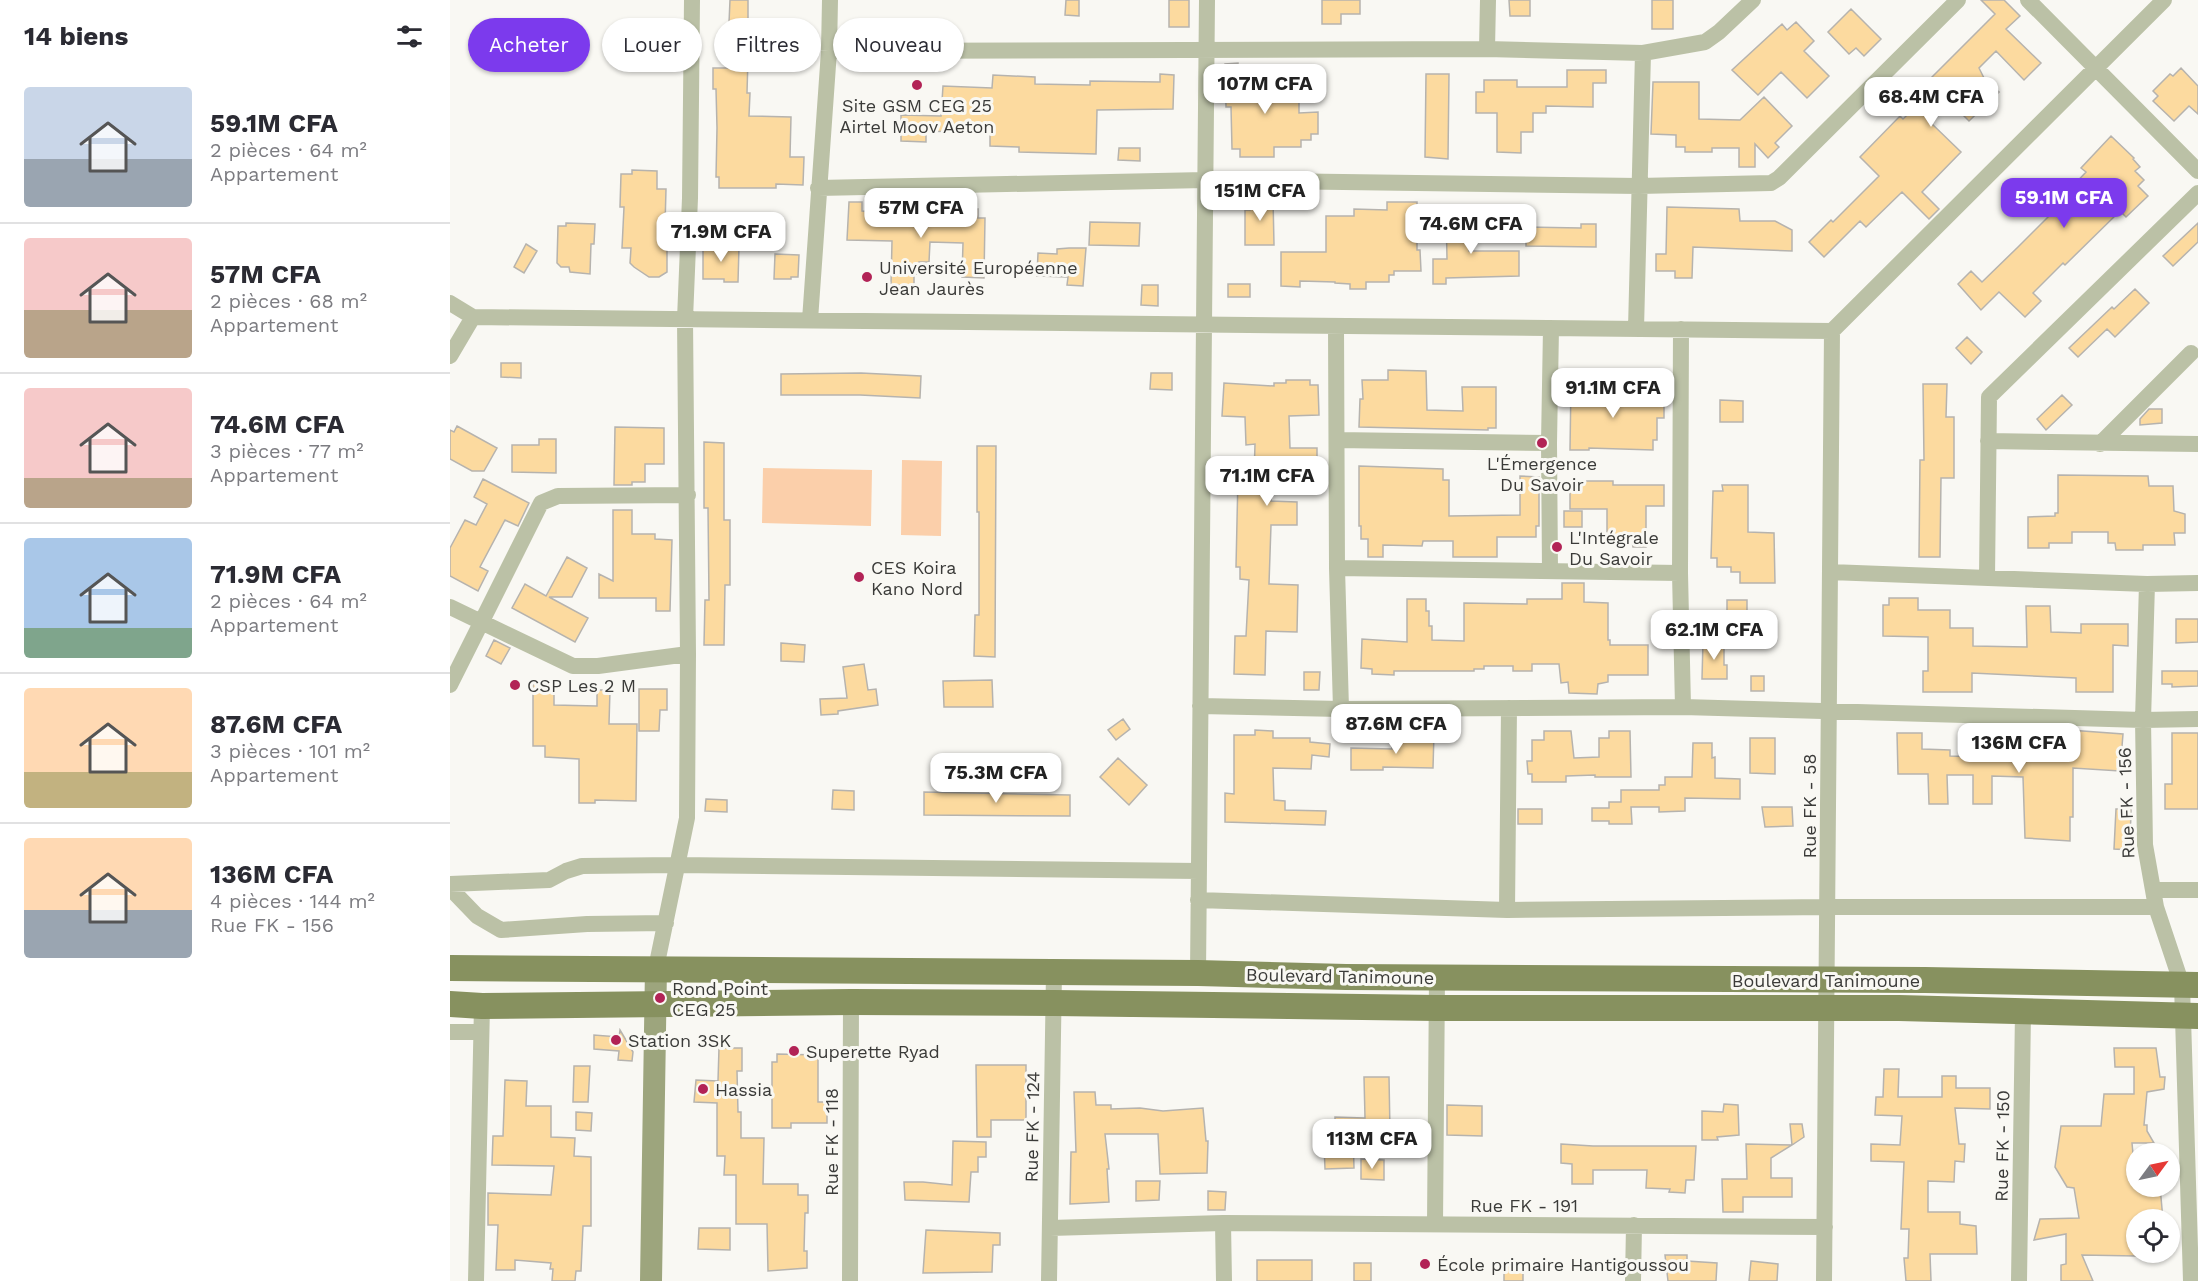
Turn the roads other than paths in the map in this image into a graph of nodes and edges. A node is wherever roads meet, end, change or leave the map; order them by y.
1 (692, 0) edge
2 (830, 0) edge
3 (1207, 0) edge
4 (1488, 0) edge
5 (1753, 0) edge
6 (1958, 0) edge
7 (2028, 0) edge
8 (2164, 0) edge
9 (1206, 49) junction
10 (1487, 49) junction
11 (829, 51) junction
12 (1643, 53) junction
13 (2095, 68) junction
14 (2198, 171) edge
15 (1205, 180) junction
16 (1639, 186) junction
17 (818, 188) junction
18 (2198, 193) edge
19 (450, 303) edge
20 (473, 317) junction
21 (685, 319) junction
22 (810, 320) junction
23 (1204, 324) junction
24 (1336, 326) junction
25 (1551, 328) junction
26 (1636, 329) junction
27 (1681, 329) junction
28 (1832, 331) junction
29 (2191, 353) dead end
30 (450, 356) edge
31 (1337, 440) junction
32 (1988, 441) junction
33 (1549, 443) junction
34 (2100, 444) junction
35 (2198, 444) edge
36 (688, 495) junction
37 (1337, 568) junction
38 (1550, 572) junction
39 (1830, 572) junction
40 (1680, 573) junction
41 (1987, 578) junction
42 (2198, 583) edge
43 (2147, 584) junction
44 (450, 607) edge
45 (482, 624) junction
46 (688, 654) junction
47 (450, 685) edge
48 (1200, 706) junction
49 (1683, 707) junction
50 (1509, 708) junction
51 (1341, 709) junction
52 (1829, 711) junction
53 (2198, 719) edge
54 (2143, 720) junction
55 (677, 865) junction
56 (1199, 871) junction
57 (450, 886) edge
58 (2198, 890) edge
59 (2154, 898) junction
60 (1198, 900) junction
61 (1827, 907) junction
62 (1507, 910) junction
63 (666, 923) junction
64 (450, 968) edge
65 (656, 968) junction
66 (1054, 973) junction
67 (1198, 973) junction
68 (1437, 977) junction
69 (1827, 981) junction
70 (2190, 985) edge
71 (851, 1002) junction
72 (1054, 1003) junction
73 (450, 1004) edge
74 (655, 1005) junction
75 (482, 1006) junction
76 (1436, 1008) junction
77 (1826, 1009) junction
78 (2023, 1012) junction
79 (2191, 1016) edge
80 (450, 1032) edge
81 (481, 1032) junction
82 (1223, 1223) junction
83 (1435, 1224) junction
84 (1634, 1225) junction
85 (1825, 1227) junction
86 (1050, 1228) junction
87 (2195, 1243) edge
88 (476, 1281) edge
89 (651, 1281) edge
90 (850, 1281) edge
91 (1049, 1281) edge
92 (1224, 1281) edge
93 (1633, 1281) edge
94 (1824, 1281) edge
95 (2019, 1281) edge
96 (2191, 1281) edge

1 - 21 street
2 - 11 street
3 - 9 street
4 - 10 street
5 - 12 street
6 - 16 street
7 - 13 street
8 - 13 street
9 - 10 street
9 - 11 street
9 - 15 street
10 - 12 street
11 - 17 street
12 - 16 street
13 - 14 street
13 - 28 street
15 - 16 street
15 - 17 street
15 - 23 street
16 - 26 street
17 - 22 street
18 - 32 street
19 - 20 street
20 - 21 street
20 - 30 street
21 - 22 street
21 - 36 street
22 - 23 street
23 - 24 street
23 - 48 street
24 - 25 street
24 - 31 street
25 - 26 street
25 - 33 street
26 - 27 street
27 - 28 street
27 - 40 street
28 - 39 street, Rue FK - 58
29 - 34 street
31 - 33 street
31 - 37 street
32 - 34 street
32 - 41 street
33 - 38 street
34 - 35 street
36 - 45 street
36 - 46 street
37 - 38 street
37 - 51 street
38 - 40 street
39 - 41 street
39 - 52 street, Rue FK - 58
40 - 49 street
41 - 43 street
42 - 43 street
43 - 54 street, Rue FK - 156
44 - 45 street
45 - 46 street
45 - 47 street
46 - 55 street
48 - 51 street
48 - 56 street
49 - 50 street
49 - 52 street
50 - 51 street
50 - 62 street
52 - 54 street
52 - 61 street, Rue FK - 58
53 - 54 street
54 - 59 street, Rue FK - 156
55 - 56 street
55 - 57 street
55 - 63 street
56 - 60 street
57 - 63 street
58 - 59 street
59 - 61 street
59 - 70 street, Rue FK - 156
60 - 62 street
60 - 67 street
61 - 62 street
61 - 69 street, Rue FK - 58
63 - 65 street
64 - 65 main road, Boulevard Tanimoune
65 - 66 main road, Boulevard Tanimoune
65 - 74 main road
66 - 67 main road, Boulevard Tanimoune
66 - 72 street, Rue FK - 124
67 - 68 main road, Boulevard Tanimoune
68 - 69 main road, Boulevard Tanimoune
68 - 76 street
69 - 70 main road, Boulevard Tanimoune
69 - 77 street, Rue FK - 58
70 - 79 street, Rue FK - 156
71 - 72 main road, Boulevard Tanimoune
71 - 74 main road, Boulevard Tanimoune
71 - 90 street, Rue FK - 118
72 - 76 main road, Boulevard Tanimoune
72 - 86 street, Rue FK - 124
73 - 75 main road, Boulevard Tanimoune
74 - 75 main road, Boulevard Tanimoune
74 - 89 main road
75 - 81 street
76 - 77 main road, Boulevard Tanimoune
76 - 83 street
77 - 78 main road, Boulevard Tanimoune
77 - 85 street, Rue FK - 58
78 - 79 main road, Boulevard Tanimoune
78 - 95 street, Rue FK - 150
79 - 87 street, Rue FK - 156
80 - 81 street
81 - 88 street
82 - 83 street, Rue FK - 191
82 - 86 street, Rue FK - 191
82 - 92 street
83 - 84 street, Rue FK - 191
84 - 85 street, Rue FK - 191
84 - 93 street
85 - 94 street, Rue FK - 58
86 - 91 street, Rue FK - 124
87 - 96 street, Rue FK - 156

